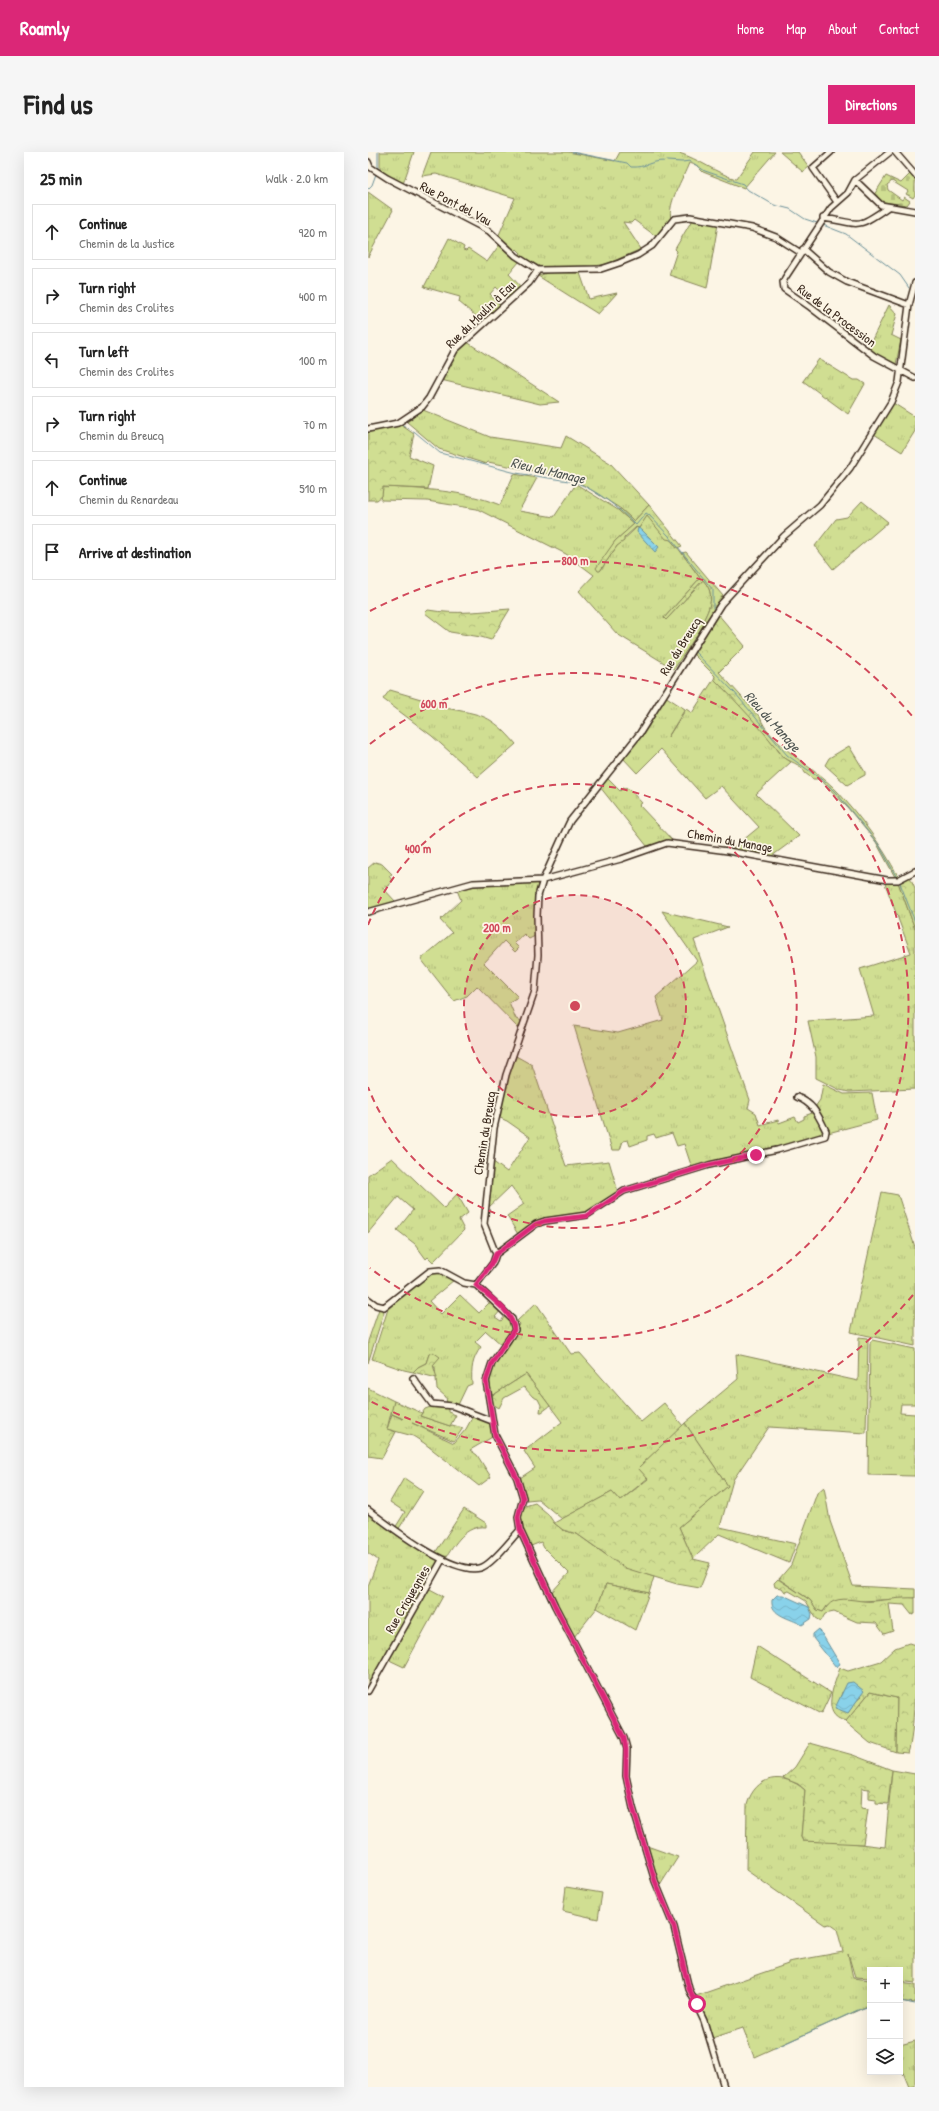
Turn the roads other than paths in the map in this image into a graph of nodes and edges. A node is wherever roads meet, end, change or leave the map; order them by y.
1 (831, 152) edge
2 (890, 152) edge
3 (895, 152) edge
4 (368, 162) edge
5 (915, 176) edge
6 (855, 180) junction
7 (837, 202) junction
8 (888, 207) junction
9 (915, 211) edge
10 (823, 218) junction
11 (802, 251) junction
12 (538, 270) junction
13 (915, 283) edge
14 (909, 305) junction
15 (900, 370) junction
16 (915, 378) edge
17 (368, 429) edge
18 (915, 871) edge
19 (543, 880) junction
20 (368, 912) edge
21 (536, 981) joint
22 (797, 1097) dead end
23 (496, 1254) junction
24 (476, 1285) junction
25 (368, 1299) edge
26 (413, 1378) dead end
27 (492, 1422) junction
28 (368, 1510) edge
29 (520, 1530) junction
30 (442, 1560) junction
31 (368, 1691) edge
32 (724, 2087) edge

1 - 7 street
2 - 6 street, Rue de la Procession
3 - 5 street
4 - 12 street, Rue Pont del Vau
6 - 7 street, Rue de la Procession
6 - 8 street
7 - 10 street, Rue de la Procession
8 - 9 street
8 - 10 street
10 - 11 street, Rue de la Procession
11 - 12 street
11 - 14 street
11 - 15 street, Rue de la Procession
12 - 17 street, Rue du Moulin à Eau
13 - 14 street, Rue du Breucq
14 - 15 street, Rue du Breucq
15 - 16 street
15 - 19 street, Rue du Breucq
18 - 19 street, Chemin du Manage
19 - 20 street, Chemin du Manage
19 - 21 street, Rue du Breucq
21 - 23 street, Chemin du Breucq
22 - 23 street
23 - 24 street
24 - 25 street
24 - 27 street
26 - 27 street
27 - 29 street
28 - 30 street
29 - 30 street
29 - 32 street
30 - 31 street, Rue Criquegnies

